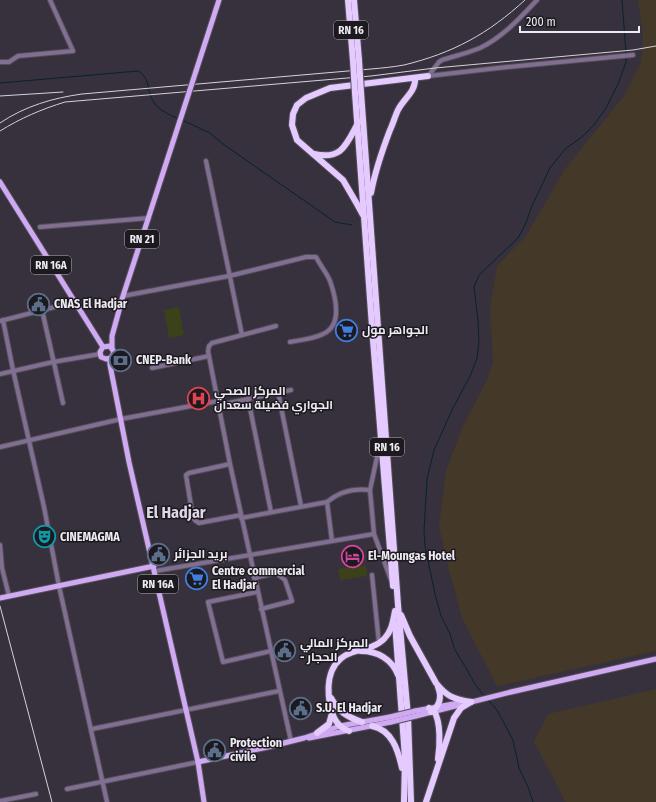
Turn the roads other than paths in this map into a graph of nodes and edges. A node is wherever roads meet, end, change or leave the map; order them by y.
1 (50, 0) edge
2 (218, 0) edge
3 (348, 0) edge
4 (354, 0) edge
5 (537, 0) edge
6 (634, 55) dead end
7 (0, 62) edge
8 (428, 76) junction
9 (415, 78) junction
10 (358, 92) junction
11 (358, 124) junction
12 (313, 154) junction
13 (206, 161) dead end
14 (0, 182) edge
15 (369, 202) junction
16 (149, 218) junction
17 (364, 219) junction
18 (40, 227) dead end
19 (229, 276) junction
20 (124, 296) junction
21 (74, 302) junction
22 (42, 310) junction
23 (2, 321) edge
24 (276, 326) dead end
25 (242, 335) junction
26 (112, 336) junction
27 (290, 342) dead end
28 (104, 346) junction
29 (112, 348) junction
30 (100, 354) junction
31 (209, 356) junction
32 (108, 359) junction
33 (53, 362) junction
34 (152, 368) dead end
35 (13, 370) junction
36 (0, 374) edge
37 (291, 390) dead end
38 (278, 392) junction
39 (248, 398) junction
40 (218, 403) junction
41 (63, 404) dead end
42 (121, 420) junction
43 (381, 438) junction
44 (30, 441) junction
45 (0, 447) edge
46 (230, 464) junction
47 (370, 490) junction
48 (327, 502) junction
49 (301, 506) junction
50 (271, 512) junction
51 (241, 517) junction
52 (374, 534) junction
53 (332, 541) junction
54 (0, 545) edge
55 (250, 555) junction
56 (154, 568) junction
57 (372, 575) dead end
58 (254, 578) junction
59 (392, 585) junction
60 (59, 586) junction
61 (258, 592) junction
62 (10, 596) junction
63 (0, 598) edge
64 (396, 608) junction
65 (261, 609) junction
66 (379, 643) junction
67 (358, 651) junction
68 (271, 652) junction
69 (656, 659) edge
70 (400, 680) junction
71 (436, 683) junction
72 (279, 691) junction
73 (329, 694) junction
74 (473, 701) junction
75 (433, 710) junction
76 (186, 711) junction
77 (332, 712) junction
78 (391, 720) junction
79 (362, 722) junction
80 (340, 726) junction
81 (372, 726) junction
82 (92, 730) junction
83 (349, 731) junction
84 (317, 734) junction
85 (304, 738) junction
86 (291, 741) junction
87 (198, 762) junction
88 (405, 776) junction
89 (434, 778) junction
90 (103, 782) junction
91 (67, 789) dead end
92 (36, 794) dead end
93 (0, 801) edge
94 (107, 801) edge
95 (102, 802) edge
96 (204, 802) edge
97 (404, 802) edge
98 (411, 802) edge
99 (426, 802) edge

1 - 7 street
2 - 16 main road, RN 21, bridge
3 - 10 highway, RN 16, bridge
4 - 10 highway, RN 16, bridge
5 - 8 street
6 - 8 street
8 - 9 highway
9 - 12 highway
9 - 15 highway
10 - 11 highway, RN 16
10 - 15 highway, RN 16
11 - 12 highway
11 - 17 highway, RN 16
12 - 17 highway
13 - 19 street
14 - 21 main road, RN 16A
15 - 64 highway, RN 16
16 - 18 street
16 - 20 main road, RN 21
17 - 43 highway, RN 16
19 - 20 street
19 - 25 street
19 - 27 street
20 - 26 main road, RN 21
21 - 22 street
21 - 28 main road, RN 16A
22 - 23 street
22 - 33 street
23 - 35 street
24 - 25 street
25 - 31 street
26 - 28 main road, RN 21
26 - 29 main road, RN 21
28 - 29 main road
28 - 30 main road
29 - 32 main road
30 - 32 main road
30 - 33 street
31 - 34 street
31 - 40 street
32 - 42 main road, RN 16A
33 - 35 street
33 - 41 street
35 - 36 street
35 - 44 street
37 - 38 street
38 - 39 street
38 - 49 street
39 - 40 street
39 - 50 street
40 - 42 street
40 - 46 street
42 - 44 street
42 - 56 main road, RN 16A
43 - 47 street
43 - 59 highway, RN 16
44 - 45 street
44 - 60 street
46 - 51 street
46 - 51 street
47 - 48 street
47 - 52 street
48 - 49 street
48 - 53 street
49 - 50 street
50 - 51 street
51 - 55 street
52 - 53 street
52 - 59 street
53 - 55 street
54 - 62 street
55 - 56 street
55 - 58 street
56 - 60 main road
56 - 76 main road, RN 16A
57 - 66 street
58 - 61 street
58 - 65 street
59 - 64 highway, RN 16
60 - 62 main road
60 - 82 street
61 - 65 street
61 - 68 street
62 - 63 main road
64 - 66 highway
64 - 70 highway, RN 16
64 - 71 highway
64 - 98 highway, RN 16
65 - 68 street
66 - 67 highway
67 - 70 highway
67 - 73 highway
68 - 72 street
69 - 74 main road
70 - 88 highway, RN 16
71 - 74 highway
71 - 75 highway
72 - 76 street
72 - 86 street
73 - 77 highway
73 - 79 highway
74 - 75 main road
74 - 89 highway
75 - 78 main road, bridge
75 - 89 highway
76 - 82 street
76 - 87 main road, RN 16A
77 - 80 highway
77 - 84 highway
78 - 79 main road
78 - 81 main road
79 - 80 main road
80 - 83 highway
80 - 84 main road
81 - 83 main road
81 - 88 highway
82 - 90 street
83 - 85 main road
84 - 85 main road
85 - 86 main road
86 - 87 main road
87 - 90 street
87 - 96 main road, RN 16A
88 - 97 highway, RN 16
89 - 99 highway
90 - 91 street
90 - 94 street
92 - 93 street
94 - 95 street

